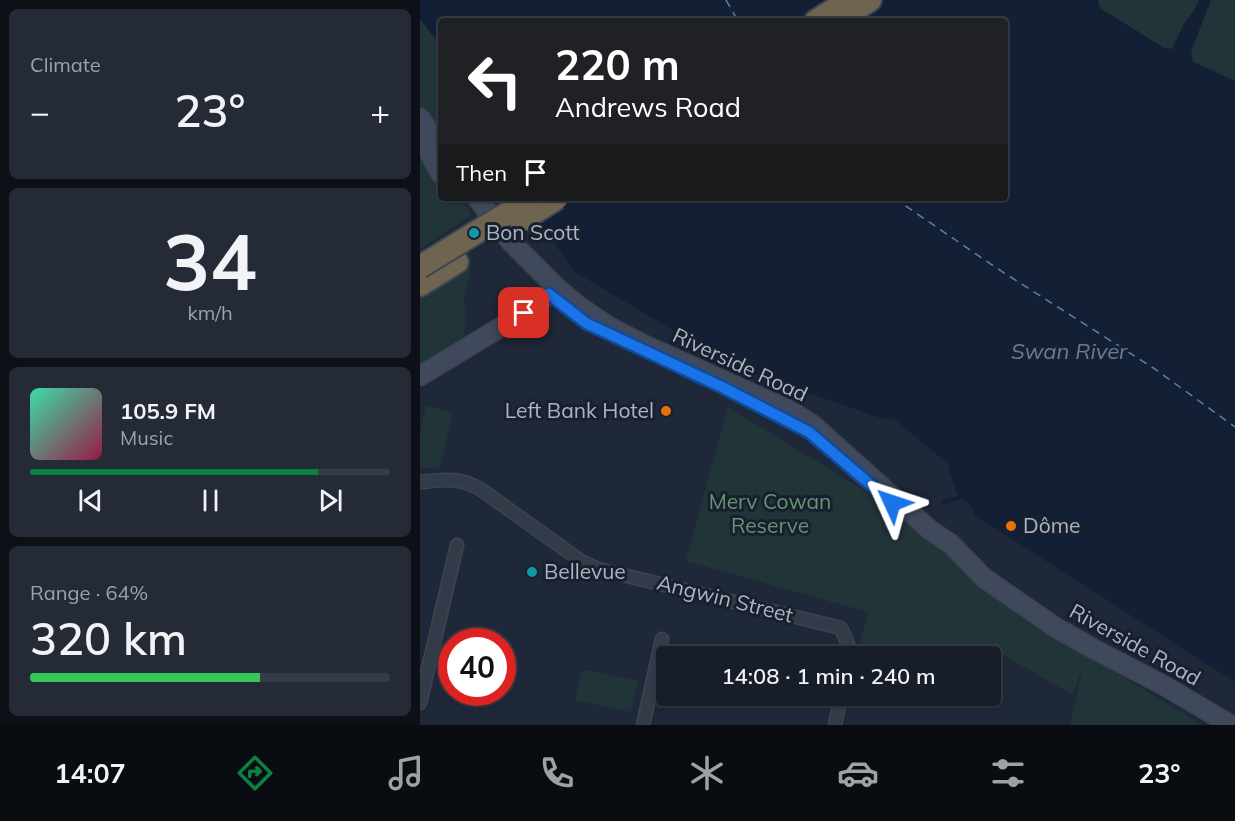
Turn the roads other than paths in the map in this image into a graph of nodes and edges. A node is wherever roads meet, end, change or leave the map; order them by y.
1 (849, 0) edge
2 (870, 0) edge
3 (821, 18) edge
4 (842, 18) edge
5 (420, 118) edge
6 (420, 136) edge
7 (438, 145) edge
8 (438, 169) edge
9 (468, 201) edge
10 (479, 201) edge
11 (527, 201) edge
12 (552, 201) edge
13 (420, 267) edge
14 (420, 285) edge
15 (553, 291) junction
16 (420, 376) edge
17 (420, 482) edge
18 (457, 545) dead end
19 (662, 639) dead end
20 (849, 646) edge
21 (420, 704) edge
22 (839, 706) edge
23 (643, 725) edge
24 (835, 725) edge
25 (1214, 725) edge
26 (1231, 725) edge

1 - 3 highway
2 - 4 highway
5 - 7 street
6 - 8 street
9 - 15 street, Riverside Road
10 - 15 street, Riverside Road
11 - 13 highway, bridge
12 - 14 highway, bridge
15 - 16 street
15 - 25 street, Riverside Road
15 - 26 street, Riverside Road
17 - 20 street, Angwin Street
18 - 21 street
19 - 23 street
22 - 24 street

